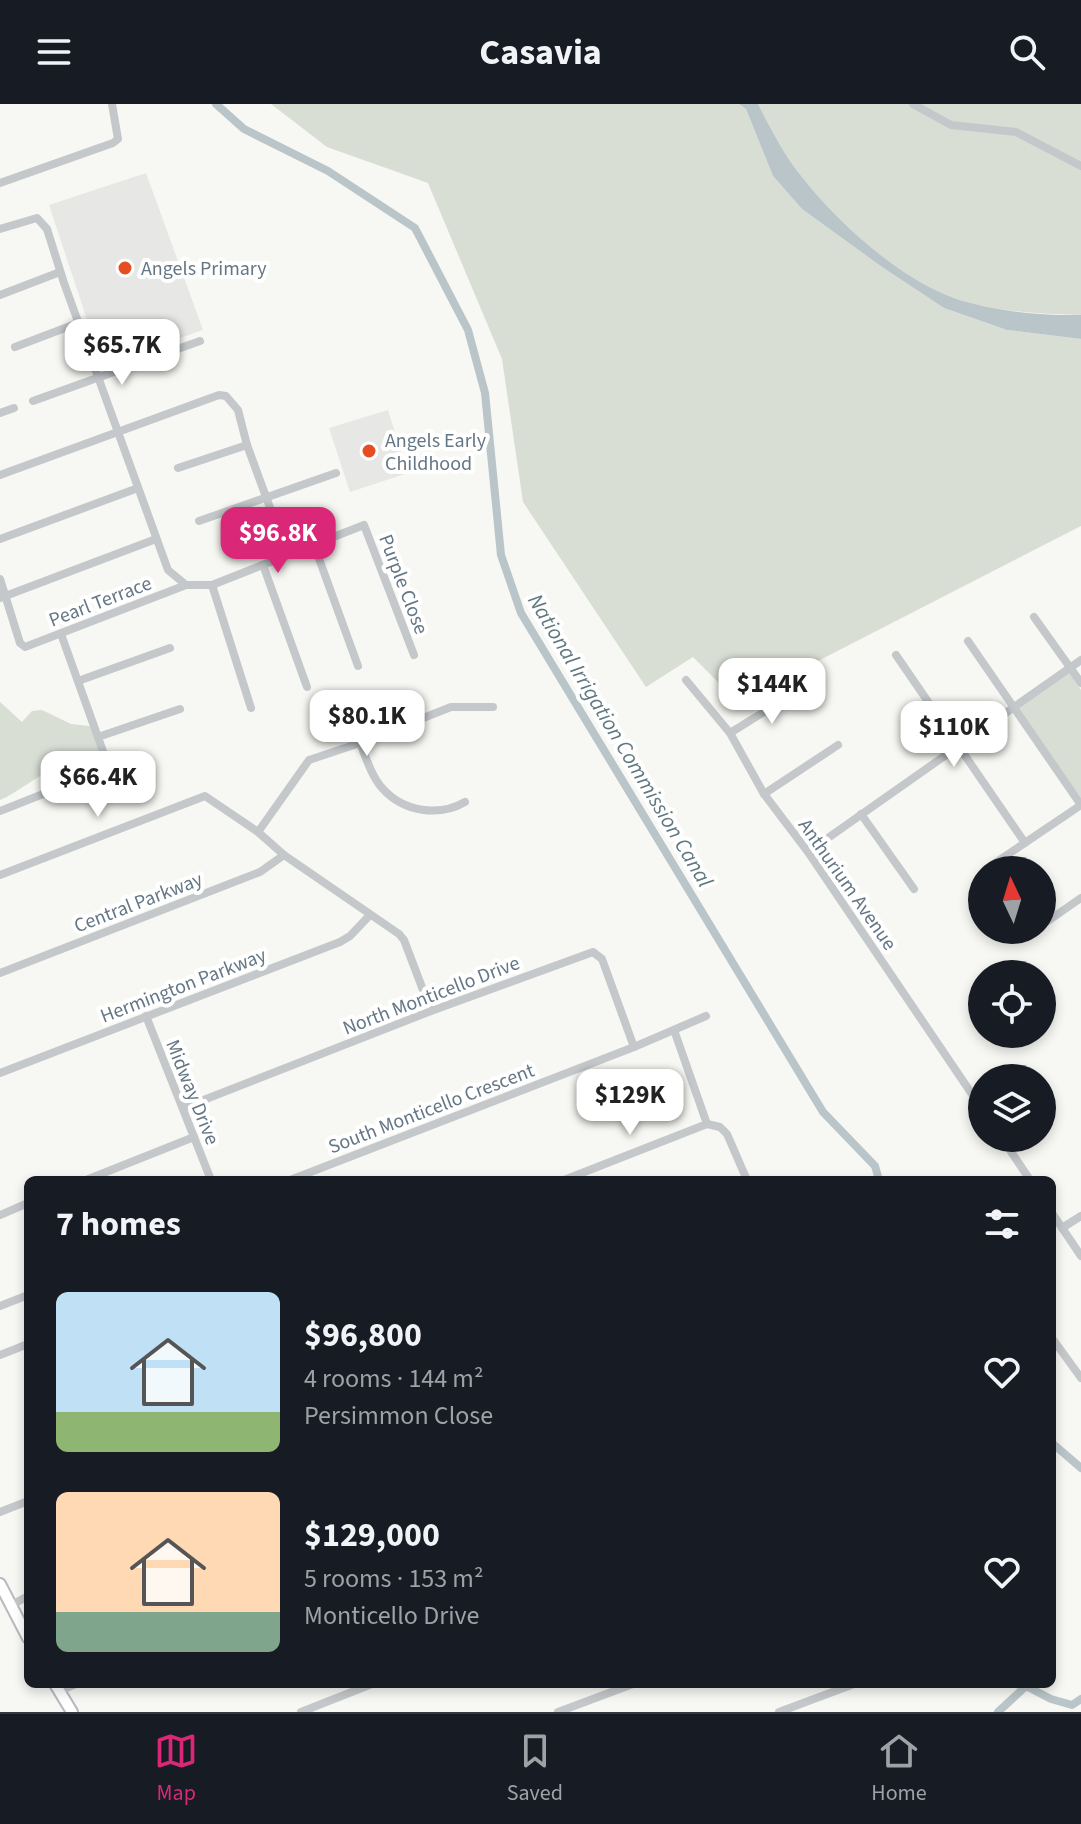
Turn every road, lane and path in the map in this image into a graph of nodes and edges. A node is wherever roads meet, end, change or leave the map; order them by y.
1 (112, 104) edge
2 (913, 104) edge
3 (1081, 166) edge
4 (0, 183) edge
5 (0, 229) edge
6 (60, 272) junction
7 (0, 295) edge
8 (78, 323) junction
9 (200, 341) dead end
10 (15, 347) dead end
11 (98, 378) junction
12 (33, 401) dead end
13 (14, 408) dead end
14 (0, 413) edge
15 (117, 432) junction
16 (247, 445) junction
17 (178, 468) dead end
18 (336, 473) dead end
19 (0, 475) edge
20 (138, 488) junction
21 (266, 498) junction
22 (199, 521) dead end
23 (0, 539) edge
24 (156, 539) junction
25 (314, 545) junction
26 (287, 554) junction
27 (263, 565) junction
28 (0, 579) edge
29 (186, 585) junction
30 (212, 585) junction
31 (3, 597) edge
32 (1034, 617) dead end
33 (61, 634) junction
34 (968, 641) dead end
35 (170, 648) dead end
36 (414, 655) dead end
37 (896, 655) dead end
38 (1081, 660) edge
39 (358, 666) dead end
40 (1070, 668) junction
41 (686, 680) dead end
42 (78, 681) junction
43 (1081, 683) edge
44 (307, 687) dead end
45 (796, 692) dead end
46 (493, 707) dead end
47 (251, 708) dead end
48 (1014, 708) junction
49 (180, 709) dead end
50 (730, 733) junction
51 (98, 737) junction
52 (360, 743) junction
53 (838, 745) dead end
54 (959, 745) junction
55 (764, 794) junction
56 (465, 802) dead end
57 (1081, 805) edge
58 (0, 811) edge
59 (861, 814) junction
60 (258, 832) junction
61 (1025, 843) junction
62 (808, 852) junction
63 (284, 855) junction
64 (1006, 856) edge
65 (0, 875) edge
66 (914, 889) dead end
67 (1081, 898) edge
68 (370, 915) junction
69 (1056, 915) edge
70 (0, 973) edge
71 (431, 1011) junction
72 (146, 1016) junction
73 (706, 1016) dead end
74 (674, 1030) junction
75 (634, 1047) junction
76 (0, 1073) edge
77 (968, 1088) edge
78 (183, 1108) junction
79 (707, 1124) junction
80 (194, 1137) junction
81 (1011, 1152) edge
82 (96, 1176) edge
83 (209, 1176) edge
84 (300, 1176) edge
85 (574, 1176) edge
86 (745, 1176) edge
87 (1027, 1176) edge
88 (24, 1205) edge
89 (0, 1215) edge
90 (1081, 1216) edge
91 (1056, 1219) edge
92 (1062, 1228) junction
93 (1081, 1256) edge
94 (24, 1297) edge
95 (0, 1306) edge
96 (1056, 1344) edge
97 (24, 1346) edge
98 (0, 1355) edge
99 (1081, 1378) edge
100 (24, 1503) edge
101 (0, 1512) edge
102 (0, 1584) edge
103 (24, 1598) edge
104 (10, 1606) junction
105 (24, 1631) edge
106 (57, 1688) edge
107 (362, 1688) edge
108 (622, 1688) edge
109 (823, 1688) edge
110 (842, 1688) edge
111 (825, 1694) junction
112 (72, 1712) edge
113 (301, 1712) edge
114 (558, 1712) edge
115 (779, 1712) edge

1 - 4 street
2 - 3 street
5 - 6 street
6 - 7 street
6 - 8 street
8 - 10 street
8 - 11 street
9 - 11 street
11 - 12 street
11 - 15 street
13 - 14 street
15 - 16 street
15 - 19 street
15 - 20 street
16 - 17 street
16 - 21 street
18 - 21 street
20 - 23 street
20 - 24 street
21 - 22 street
21 - 26 street
24 - 29 street
24 - 31 street
25 - 26 street
25 - 36 street, Purple Close
25 - 39 street
26 - 27 street
27 - 30 street
27 - 44 street
28 - 31 street
29 - 30 street
29 - 33 street, Pearl Terrace
30 - 47 street
31 - 33 street, Pearl Terrace
32 - 40 street
33 - 42 street
34 - 48 street
35 - 42 street
37 - 54 street
38 - 40 street
40 - 43 street
40 - 48 street
41 - 50 street, Anthurium Avenue
42 - 51 street
45 - 50 street
46 - 52 street
48 - 54 street
48 - 57 street
49 - 51 street
50 - 55 street, Anthurium Avenue
51 - 58 street
52 - 56 street
52 - 60 street
53 - 55 street
54 - 59 street
54 - 61 street
55 - 62 street, Anthurium Avenue
57 - 61 street
59 - 62 street
59 - 66 street
60 - 63 street
60 - 65 street
61 - 64 street
62 - 77 street, Anthurium Avenue
63 - 68 street
63 - 70 street, Central Parkway
67 - 69 street
68 - 71 street
68 - 72 street, Hermington Parkway
71 - 75 street, North Monticello Drive
71 - 78 street, North Monticello Drive
72 - 76 street, Hermington Parkway
72 - 78 street, Midway Drive
73 - 74 street, South Monticello Crescent
74 - 75 street, South Monticello Crescent
74 - 79 street
75 - 84 street, South Monticello Crescent
78 - 80 street, Midway Drive
79 - 85 street
79 - 86 street
80 - 82 street
80 - 83 street, Midway Drive
81 - 87 street
88 - 89 street
90 - 92 street
91 - 92 street
92 - 93 street
94 - 95 street
96 - 99 street
97 - 98 street
100 - 101 street
102 - 104 main road
103 - 104 street
104 - 105 main road
106 - 112 main road
107 - 113 street
108 - 114 street
109 - 111 street
110 - 111 street
111 - 115 street

